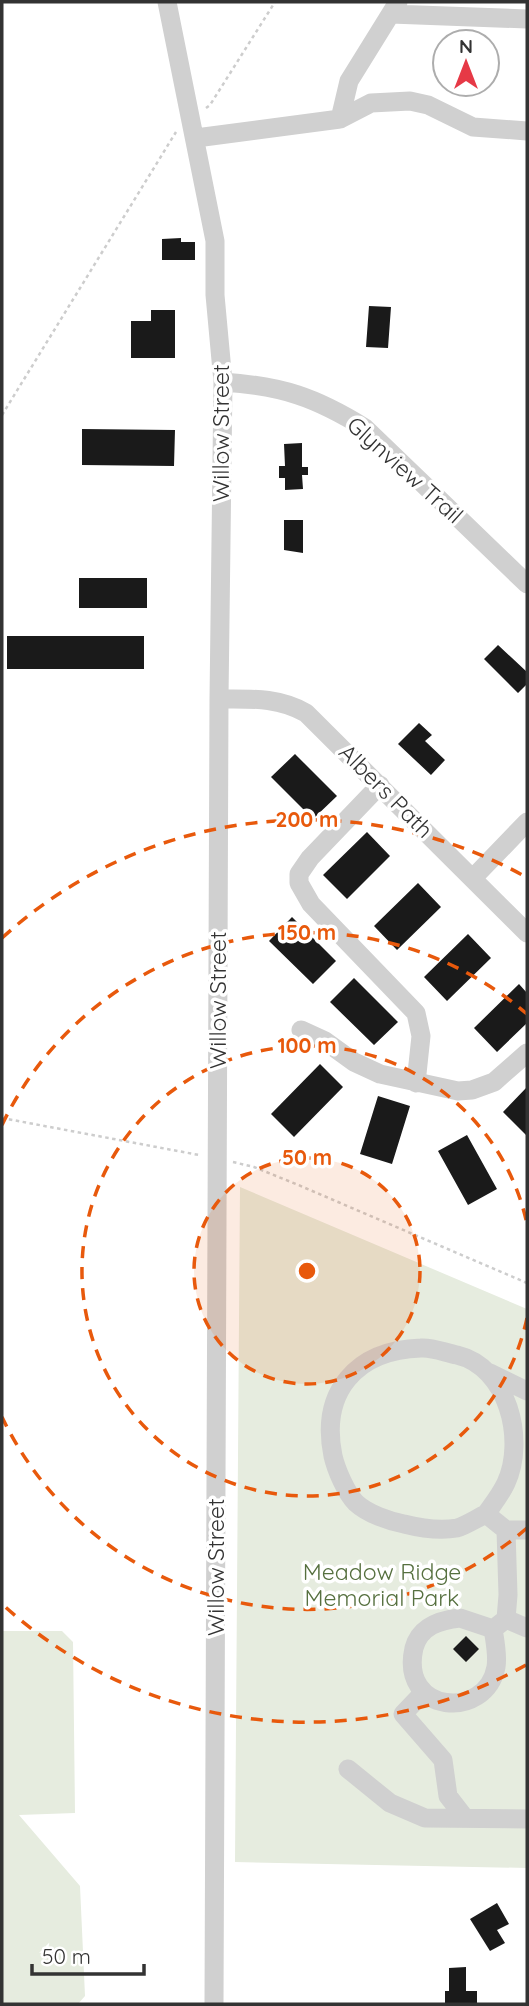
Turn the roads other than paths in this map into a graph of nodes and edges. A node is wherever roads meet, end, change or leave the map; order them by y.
1 (167, 2) edge
2 (395, 8) edge
3 (527, 19) edge
4 (340, 119) junction
5 (527, 131) edge
6 (196, 138) junction
7 (223, 382) junction
8 (526, 580) edge
9 (219, 699) junction
10 (380, 785) junction
11 (527, 822) edge
12 (473, 878) junction
13 (527, 933) edge
14 (301, 1030) dead end
15 (527, 1054) edge
16 (416, 1083) junction
17 (490, 1373) junction
18 (527, 1391) edge
19 (486, 1514) junction
20 (506, 1530) junction
21 (527, 1530) edge
22 (500, 1624) junction
23 (527, 1628) edge
24 (424, 1693) junction
25 (348, 1769) dead end
26 (448, 1796) junction
27 (425, 1818) junction
28 (465, 1818) junction
29 (527, 1819) edge
30 (214, 2004) edge

1 - 6 street, Willow Street
2 - 3 street
2 - 4 street
4 - 5 street
4 - 6 street
6 - 7 street, Willow Street
7 - 8 street, Glynview Trail
7 - 9 street, Willow Street
9 - 10 street, Albers Path
9 - 30 street, Willow Street
10 - 12 street, Albers Path
10 - 16 street
11 - 12 street
12 - 13 street, Albers Path
14 - 16 street
15 - 16 street
17 - 18 street
17 - 19 street
17 - 19 street
19 - 20 street
20 - 21 street
20 - 22 street
22 - 23 street
22 - 24 street
22 - 24 street
24 - 26 street
25 - 27 street
26 - 27 street
26 - 28 street
27 - 28 street
28 - 29 street

